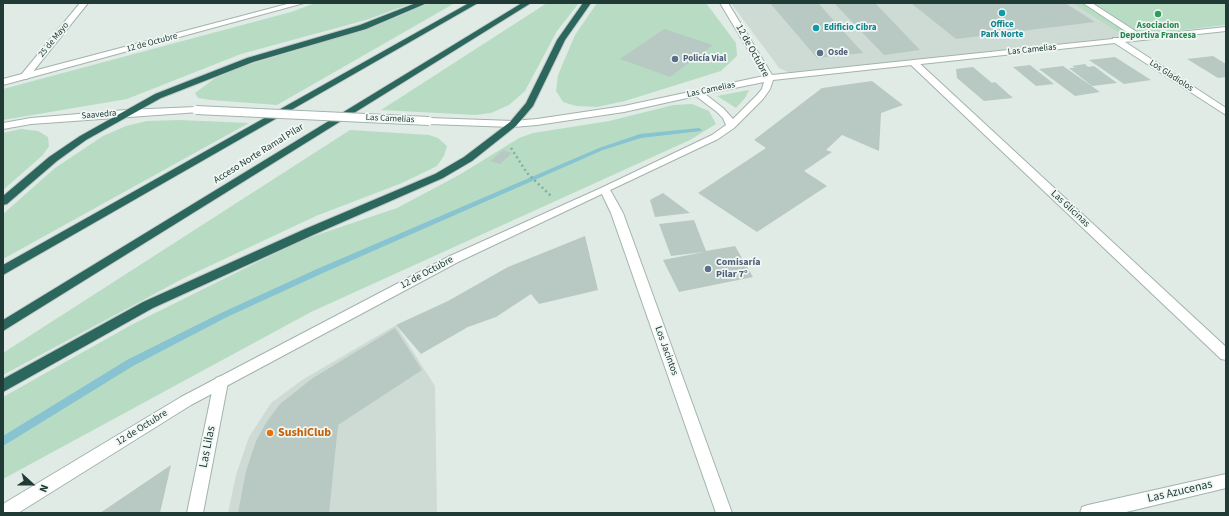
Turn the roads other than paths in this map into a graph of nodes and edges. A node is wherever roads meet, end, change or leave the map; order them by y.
1 (84, 3) edge
2 (300, 3) edge
3 (423, 3) edge
4 (474, 3) edge
5 (527, 3) edge
6 (587, 3) edge
7 (724, 3) edge
8 (1087, 3) edge
9 (1226, 29) edge
10 (1142, 38) junction
11 (1116, 40) junction
12 (914, 63) junction
13 (24, 77) junction
14 (768, 78) junction
15 (3, 82) edge
16 (698, 93) junction
17 (196, 110) joint
18 (1226, 112) edge
19 (126, 113) junction
20 (513, 124) junction
21 (3, 126) edge
22 (731, 126) junction
23 (605, 190) junction
24 (3, 202) edge
25 (3, 272) edge
26 (3, 326) edge
27 (1226, 355) edge
28 (221, 382) junction
29 (3, 386) edge
30 (1226, 481) edge
31 (3, 513) edge
32 (195, 513) edge
33 (724, 513) edge
34 (1088, 513) edge

1 - 13 street, 25 de Mayo
2 - 13 street, 12 de Octubre
3 - 19 highway
4 - 25 highway
5 - 26 highway, Acceso Norte Ramal Pilar
6 - 20 highway
7 - 14 street, 12 de Octubre
8 - 10 street
9 - 10 street, Las Camelias
10 - 11 street, Las Camelias
11 - 12 street, Las Camelias
11 - 18 street, Los Gladiolos
12 - 14 street, Las Camelias
12 - 27 street, Las Glicinas
13 - 15 street, 12 de Octubre
14 - 16 street, Las Camelias
14 - 22 street, 12 de Octubre
16 - 20 street, Las Camelias
16 - 22 street
17 - 19 street, Saavedra
17 - 20 street, Las Camelias, bridge
19 - 21 street, Saavedra
19 - 24 highway
20 - 29 highway
22 - 23 street, 12 de Octubre
23 - 28 street, 12 de Octubre
23 - 33 street, Los Jacintos
28 - 31 street, 12 de Octubre
28 - 32 street, Las Lilas
30 - 34 street, Las Azucenas

